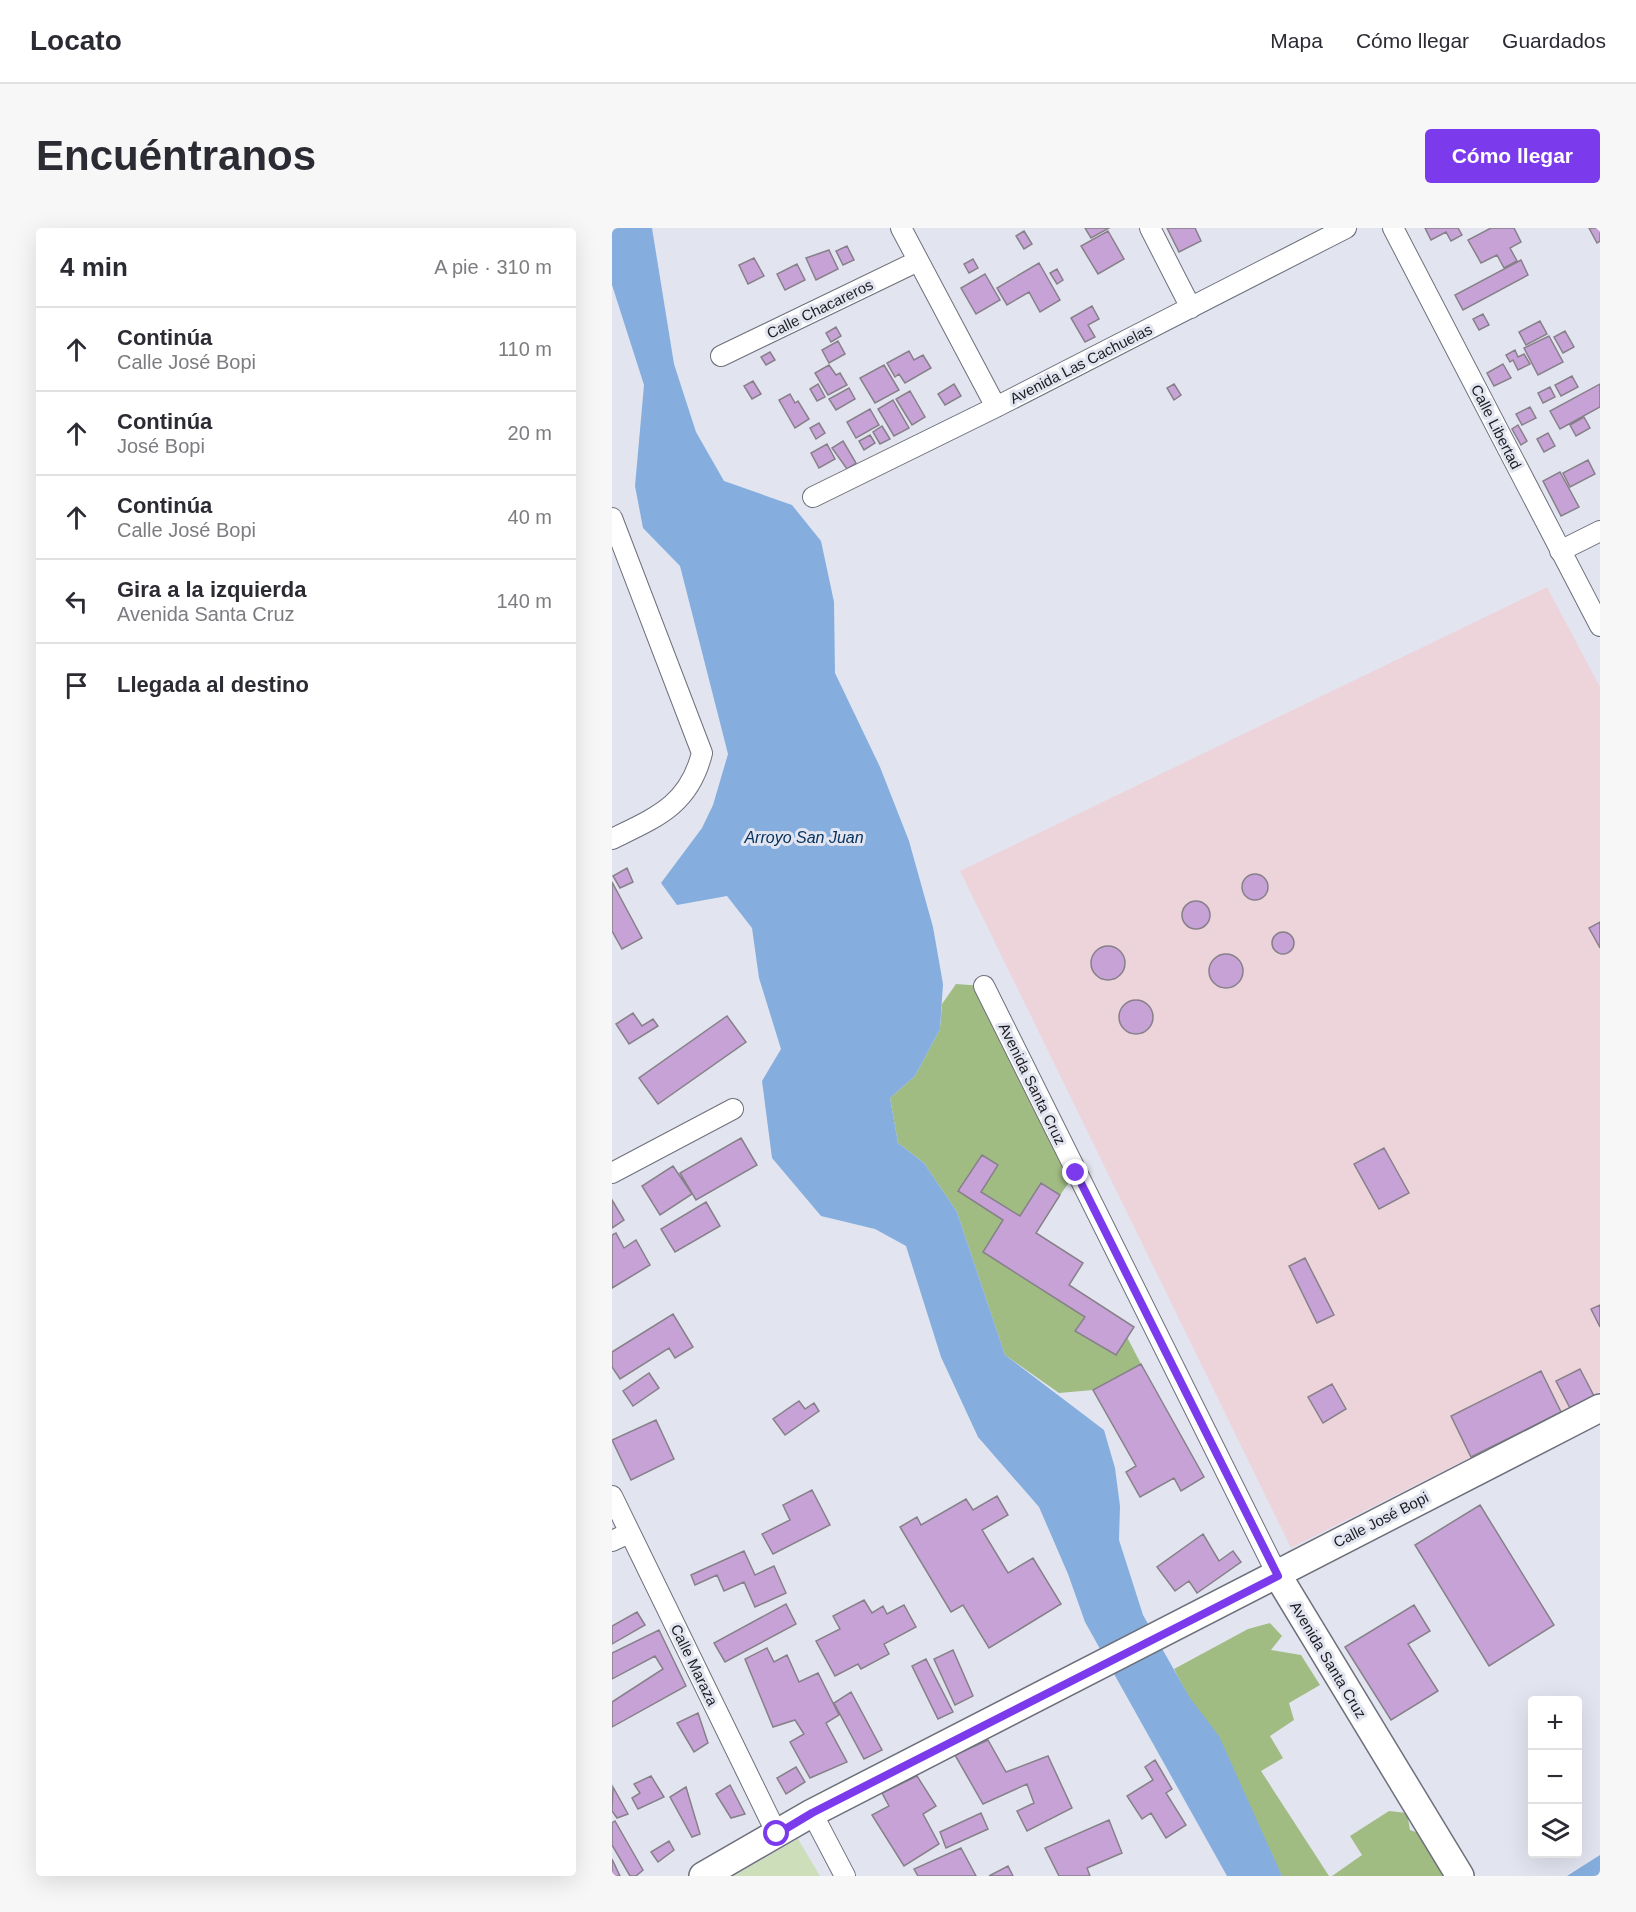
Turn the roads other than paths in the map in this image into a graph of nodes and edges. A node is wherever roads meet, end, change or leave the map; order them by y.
1 (901, 228) edge
2 (1150, 228) edge
3 (1347, 228) edge
4 (1393, 228) edge
5 (918, 261) junction
6 (1191, 308) junction
7 (721, 356) dead end
8 (996, 407) junction
9 (813, 497) dead end
10 (612, 518) edge
11 (1600, 531) edge
12 (1560, 550) junction
13 (1600, 626) edge
14 (612, 840) edge
15 (984, 986) dead end
16 (733, 1109) dead end
17 (612, 1173) edge
18 (1600, 1408) edge
19 (612, 1496) edge
20 (621, 1537) edge
21 (1278, 1576) junction
22 (812, 1813) junction
23 (777, 1834) junction
24 (703, 1876) edge
25 (845, 1876) edge
26 (1460, 1876) edge

1 - 5 street
2 - 6 street
3 - 6 street, Avenida Las Cachuelas
4 - 12 street, Calle Libertad
5 - 7 street, Calle Chacareros
5 - 8 street
6 - 8 street, Avenida Las Cachuelas
8 - 9 street, Avenida Las Cachuelas
10 - 14 street
11 - 12 street
12 - 13 street, Calle Libertad
15 - 21 street, Avenida Santa Cruz
16 - 17 street
18 - 21 main road, Calle José Bopi
19 - 20 street, Calle Maraza
20 - 23 street, Calle Maraza
21 - 22 main road, Calle José Bopi
21 - 26 main road, Avenida Santa Cruz
22 - 23 main road
22 - 25 street
23 - 24 main road

